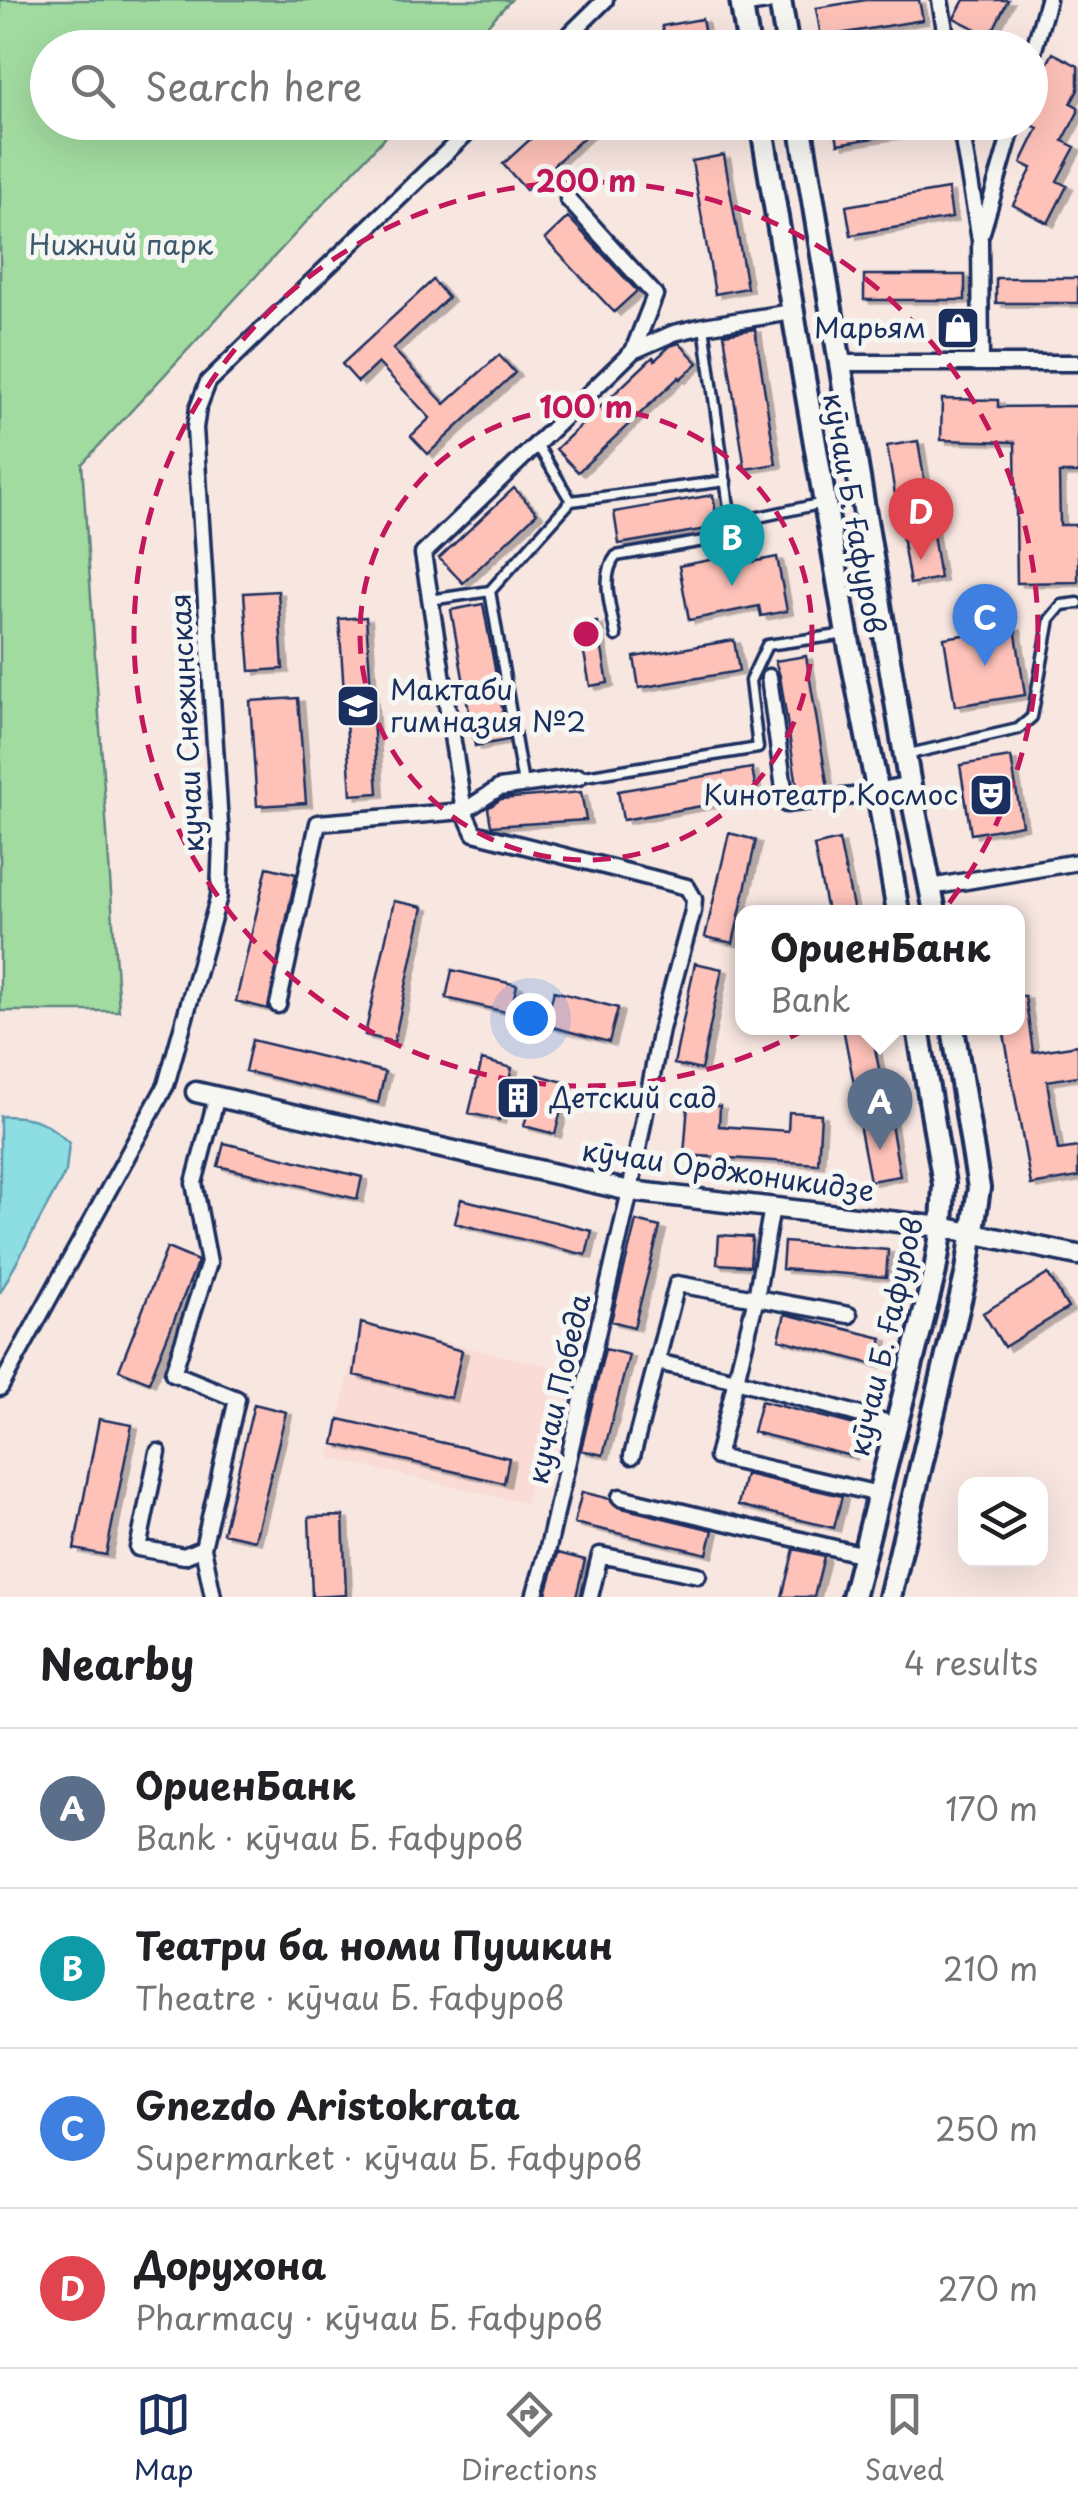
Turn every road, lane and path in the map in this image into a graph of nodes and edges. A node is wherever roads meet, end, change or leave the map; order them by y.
1 (605, 0) edge
2 (767, 0) edge
3 (780, 0) edge
4 (940, 0) edge
5 (1048, 0) edge
6 (741, 2) edge
7 (574, 30) edge
8 (745, 30) edge
9 (785, 30) edge
10 (945, 30) edge
11 (1039, 30) edge
12 (459, 140) edge
13 (764, 140) edge
14 (803, 140) edge
15 (963, 140) edge
16 (1009, 140) edge
17 (568, 198) dead end
18 (980, 240) junction
19 (792, 312) junction
20 (704, 326) junction
21 (634, 351) junction
22 (840, 363) junction
23 (980, 363) junction
24 (1078, 364) edge
25 (538, 446) junction
26 (726, 482) junction
27 (572, 501) junction
28 (824, 503) junction
29 (734, 536) junction
30 (490, 592) junction
31 (430, 600) junction
32 (1078, 603) edge
33 (846, 634) junction
34 (616, 636) dead end
35 (769, 678) dead end
36 (905, 755) junction
37 (579, 777) joint
38 (523, 784) junction
39 (910, 786) junction
40 (878, 794) junction
41 (464, 811) junction
42 (1078, 862) edge
43 (931, 887) junction
44 (897, 905) edge
45 (934, 905) edge
46 (278, 1004) dead end
47 (919, 1035) edge
48 (954, 1035) edge
49 (196, 1092) dead end
50 (218, 1096) junction
51 (630, 1191) junction
52 (772, 1208) junction
53 (942, 1227) junction
54 (974, 1232) junction
55 (1078, 1255) edge
56 (756, 1298) junction
57 (849, 1314) dead end
58 (657, 1362) junction
59 (736, 1380) junction
60 (0, 1388) edge
61 (896, 1424) junction
62 (158, 1452) dead end
63 (632, 1456) dead end
64 (879, 1494) junction
65 (620, 1496) dead end
66 (203, 1548) junction
67 (864, 1555) junction
68 (698, 1575) dead end
69 (214, 1597) edge
70 (534, 1597) edge
71 (590, 1597) edge
72 (853, 1597) edge
73 (890, 1597) edge

1 - 7 street
2 - 6 street
3 - 9 main road
4 - 10 street
5 - 11 street
6 - 8 main road
12 - 60 street, кучаи Снежинская
13 - 19 main road, кӯчаи Б. Ғафуров
14 - 22 main road, кӯчаи Б. Ғафуров
15 - 18 street
16 - 18 street
17 - 21 street
18 - 23 street
19 - 20 street
19 - 28 main road, кӯчаи Б. Ғафуров
20 - 21 street
20 - 26 lane
21 - 25 street
22 - 23 street
22 - 36 main road, кӯчаи Б. Ғафуров
23 - 24 street
25 - 27 lane
25 - 31 street
26 - 27 lane
26 - 29 lane
27 - 30 lane
28 - 29 lane
28 - 33 main road, кӯчаи Б. Ғафуров
29 - 34 lane
30 - 31 lane
30 - 38 lane
31 - 41 street
32 - 36 lane
33 - 37 lane
33 - 40 main road, кӯчаи Б. Ғафуров
35 - 40 street
36 - 39 main road, кӯчаи Б. Ғафуров
37 - 38 street
38 - 41 street
39 - 40 street
39 - 43 main road, кӯчаи Б. Ғафуров
40 - 44 main road, кӯчаи Б. Ғафуров
41 - 46 street
41 - 51 street, кучаи Победа
42 - 43 street
43 - 45 main road, кӯчаи Б. Ғафуров
47 - 53 main road, кӯчаи Б. Ғафуров
48 - 54 main road
49 - 50 street, кӯчаи Орджоникидзе
50 - 51 street, кӯчаи Орджоникидзе
50 - 66 street
51 - 52 street, кӯчаи Орджоникидзе
51 - 70 street, кучаи Победа
52 - 53 street, кӯчаи Орджоникидзе
52 - 56 street
53 - 54 street, кӯчаи Орджоникидзе
53 - 61 main road, кӯчаи Б. Ғафуров
54 - 55 street, кӯчаи Орджоникидзе
54 - 73 main road
56 - 57 street
56 - 58 street
56 - 59 street
58 - 59 street
58 - 63 street
59 - 61 street
59 - 64 street
61 - 64 main road, кӯчаи Б. Ғафуров
62 - 66 street
64 - 67 main road, кӯчаи Б. Ғафуров
65 - 67 street
66 - 69 street
67 - 72 main road, кӯчаи Б. Ғафуров
68 - 71 street

